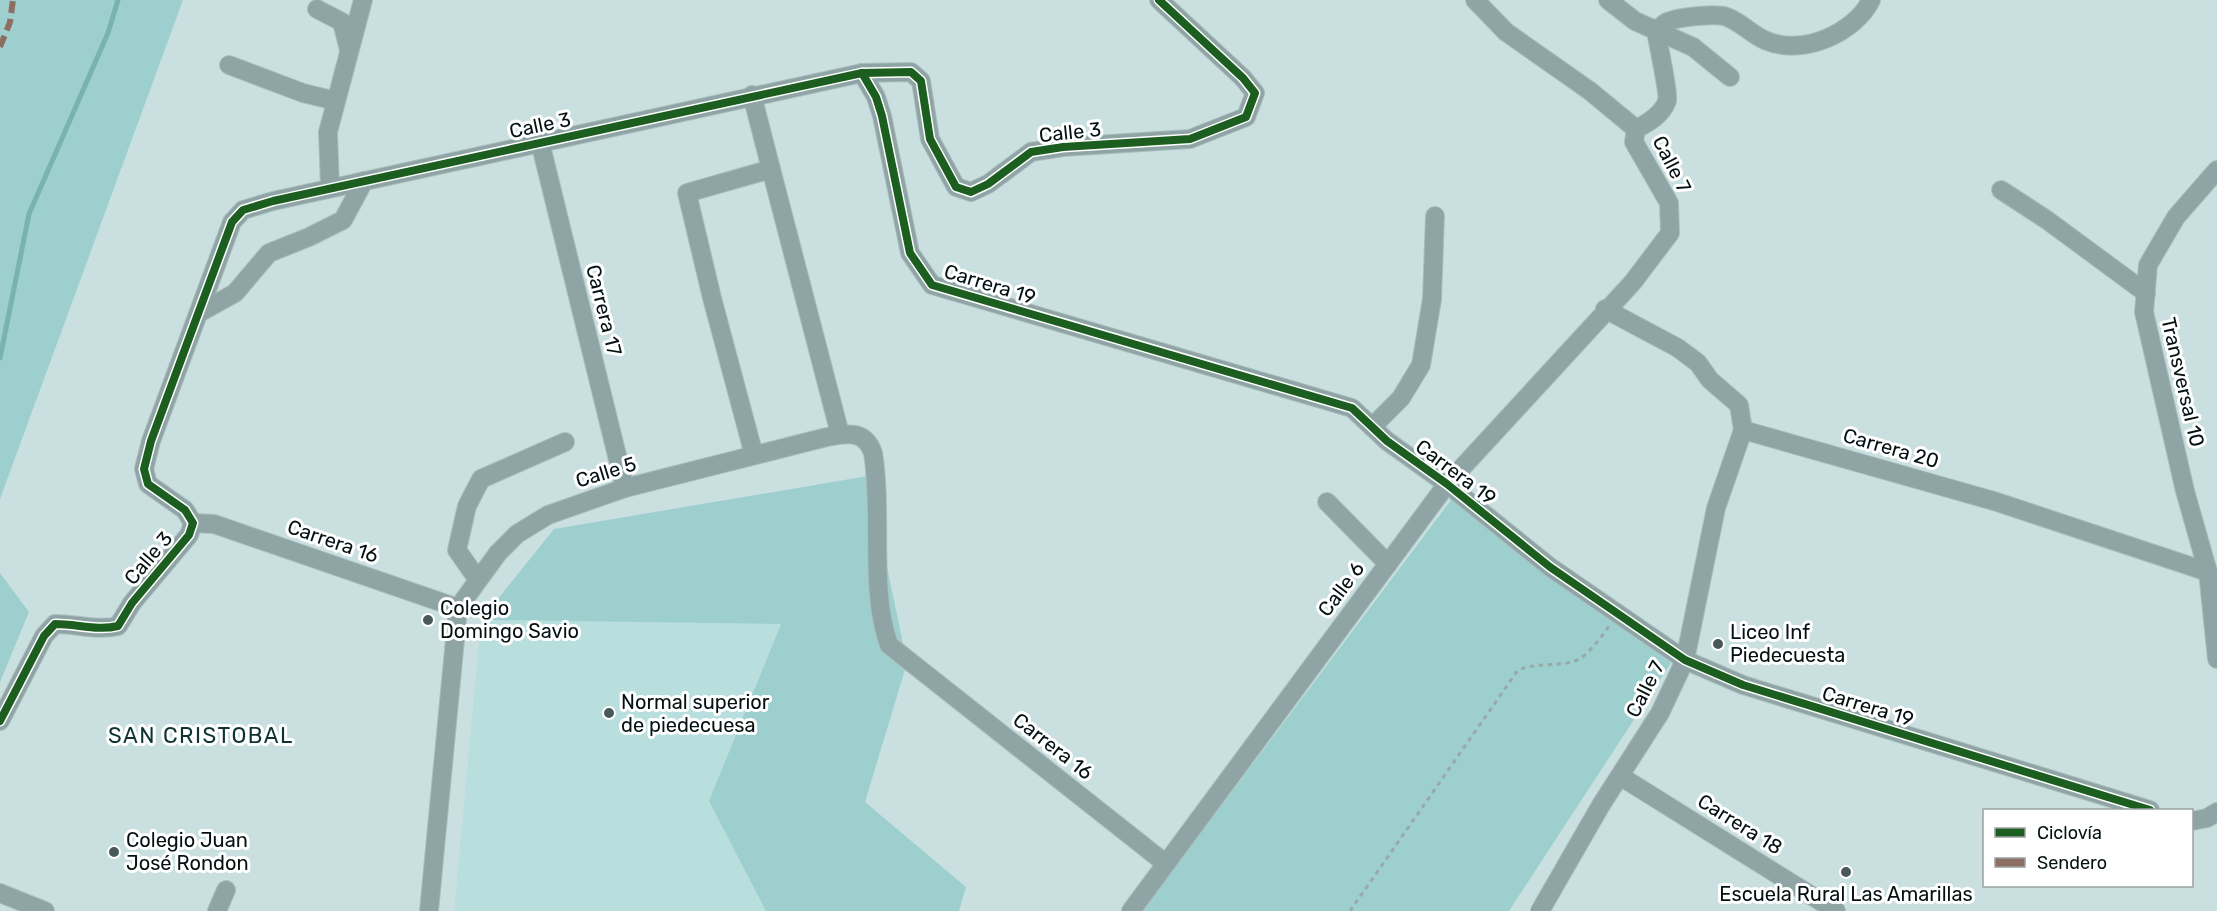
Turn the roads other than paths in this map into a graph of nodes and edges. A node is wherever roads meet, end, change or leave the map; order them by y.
1 (363, 0) edge
2 (1159, 0) edge
3 (1475, 0) edge
4 (1608, 0) edge
5 (1871, 0) edge
6 (317, 9) dead end
7 (1656, 31) junction
8 (350, 52) junction
9 (229, 65) dead end
10 (862, 73) junction
11 (1730, 76) dead end
12 (752, 95) junction
13 (336, 101) junction
14 (1636, 129) junction
15 (540, 142) junction
16 (771, 169) junction
17 (2217, 170) edge
18 (364, 181) junction
19 (330, 188) junction
20 (2001, 190) dead end
21 (1435, 216) dead end
22 (2146, 293) junction
23 (1605, 309) junction
24 (199, 313) junction
25 (1372, 427) junction
26 (1743, 430) junction
27 (840, 434) junction
28 (565, 442) dead end
29 (754, 455) junction
30 (1447, 484) junction
31 (625, 488) junction
32 (1328, 502) dead end
33 (192, 524) junction
34 (1388, 564) junction
35 (2208, 572) junction
36 (477, 580) junction
37 (458, 608) junction
38 (2217, 658) edge
39 (1685, 660) junction
40 (914, 665) joint
41 (0, 721) edge
42 (1620, 776) junction
43 (2147, 809) edge
44 (2217, 812) edge
45 (2193, 820) edge
46 (1165, 862) junction
47 (226, 890) dead end
48 (0, 893) edge
49 (45, 911) edge
50 (217, 911) edge
51 (429, 911) edge
52 (1131, 911) edge
53 (1540, 911) edge
54 (1836, 911) edge

1 - 8 street
2 - 10 street, Calle 3
3 - 14 street
4 - 7 street
5 - 7 street
6 - 8 street
7 - 11 street
7 - 14 street, Calle 7
8 - 13 street
9 - 13 street
10 - 12 street, Calle 3
10 - 25 street, Carrera 19
12 - 15 street, Calle 3
12 - 16 street
13 - 19 street
14 - 23 street, Calle 7
15 - 18 street, Calle 3
15 - 31 street, Carrera 17
16 - 27 street
16 - 29 street
17 - 22 street, Transversal 10
18 - 19 street, Calle 3
18 - 24 street
19 - 24 street, Calle 3
20 - 22 street
21 - 25 street
22 - 35 street, Transversal 10
23 - 26 street
23 - 30 street, Calle 6
24 - 33 street, Calle 3
25 - 30 street, Carrera 19
26 - 35 street, Carrera 20
26 - 39 street, Calle 7
27 - 29 street, Calle 5
27 - 40 street, Calle 5
28 - 36 street
29 - 31 street, Calle 5
30 - 34 street, Calle 6
30 - 39 street, Carrera 19
31 - 36 street, Calle 5
32 - 34 street
33 - 37 street, Carrera 16
33 - 41 street, Calle 3
34 - 46 street, Calle 6
35 - 38 street, Transversal 10
36 - 37 street, Calle 5
37 - 51 street, Calle 5
39 - 42 street, Calle 7
39 - 43 street, Carrera 19
40 - 46 street, Carrera 16
42 - 53 street, Calle 7
42 - 54 street, Carrera 18
44 - 45 street
46 - 52 street, Calle 6
47 - 50 street
48 - 49 street

